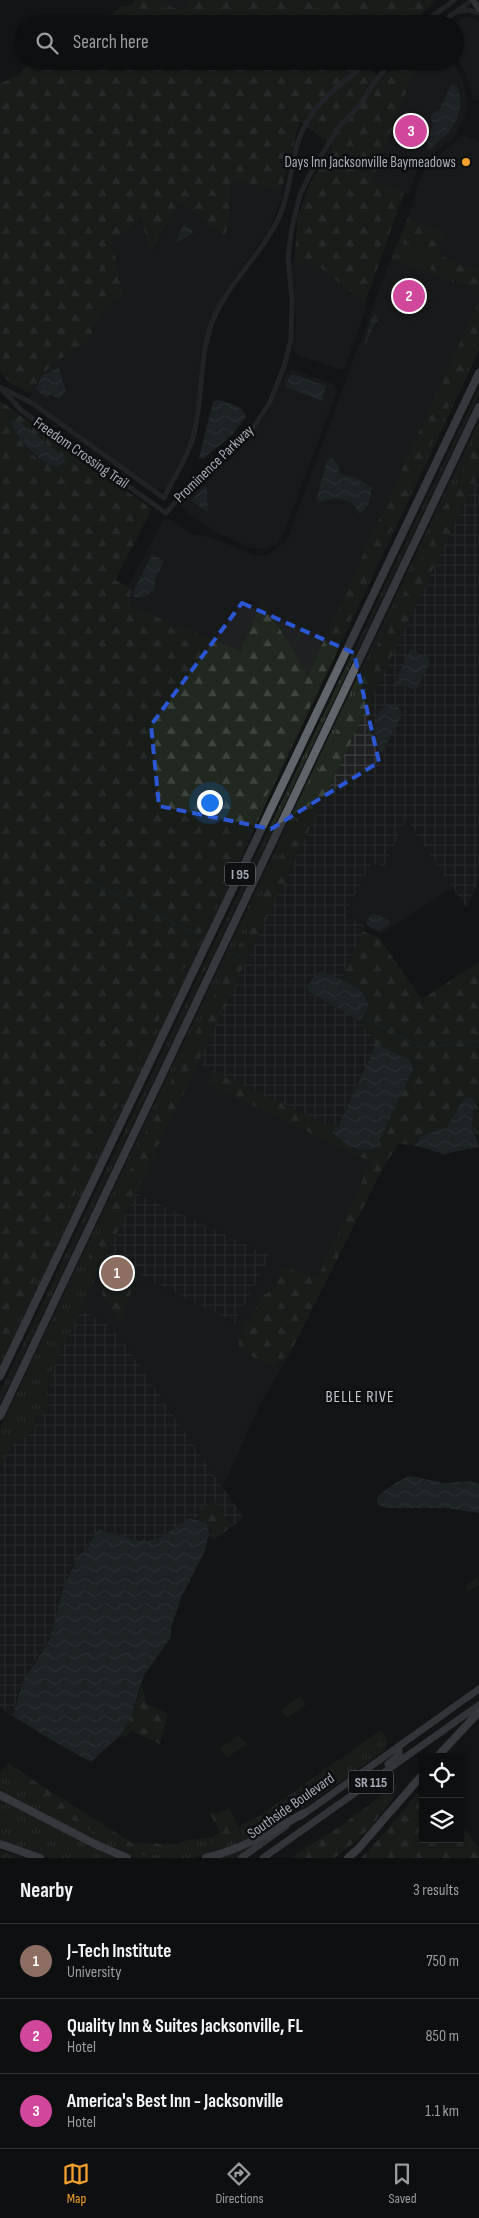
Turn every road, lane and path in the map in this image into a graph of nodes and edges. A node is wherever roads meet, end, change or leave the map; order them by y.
1 (472, 0) edge
2 (453, 1) edge
3 (479, 9) edge
4 (454, 13) junction
5 (479, 13) edge
6 (434, 15) edge
7 (451, 15) edge
8 (359, 70) edge
9 (385, 70) edge
10 (479, 365) edge
11 (479, 373) edge
12 (0, 387) edge
13 (472, 387) junction
14 (479, 407) edge
15 (164, 498) joint
16 (166, 513) joint
17 (0, 1376) edge
18 (0, 1416) edge
19 (479, 1690) edge
20 (479, 1705) edge
21 (479, 1712) edge
22 (399, 1746) junction
23 (441, 1753) edge
24 (419, 1779) edge
25 (0, 1795) edge
26 (304, 1813) junction
27 (309, 1825) junction
28 (0, 1844) edge
29 (17, 1850) junction
30 (33, 1858) edge
31 (40, 1858) edge
32 (127, 1858) edge
33 (206, 1858) edge
34 (241, 1858) edge
35 (263, 1858) edge
36 (348, 1858) edge

1 - 3 main road
1 - 4 street
2 - 6 street
4 - 5 street
4 - 7 street
8 - 15 street, Prominence Parkway
9 - 16 street, Prominence Parkway
10 - 13 highway
11 - 13 highway, I 95
12 - 15 street, Freedom Crossing Trail
12 - 16 street, Freedom Crossing Trail
13 - 17 highway, I 95
14 - 18 highway, I 95
19 - 22 highway, Southside Boulevard / SR 115
20 - 27 highway, Southside Boulevard / SR 115
21 - 23 highway
22 - 26 highway, Southside Boulevard / SR 115
22 - 27 highway
24 - 36 highway
25 - 32 highway
26 - 33 highway
26 - 34 highway, Southside Boulevard / SR 115
27 - 35 highway, Southside Boulevard / SR 115
28 - 29 highway
29 - 30 highway
29 - 31 highway

